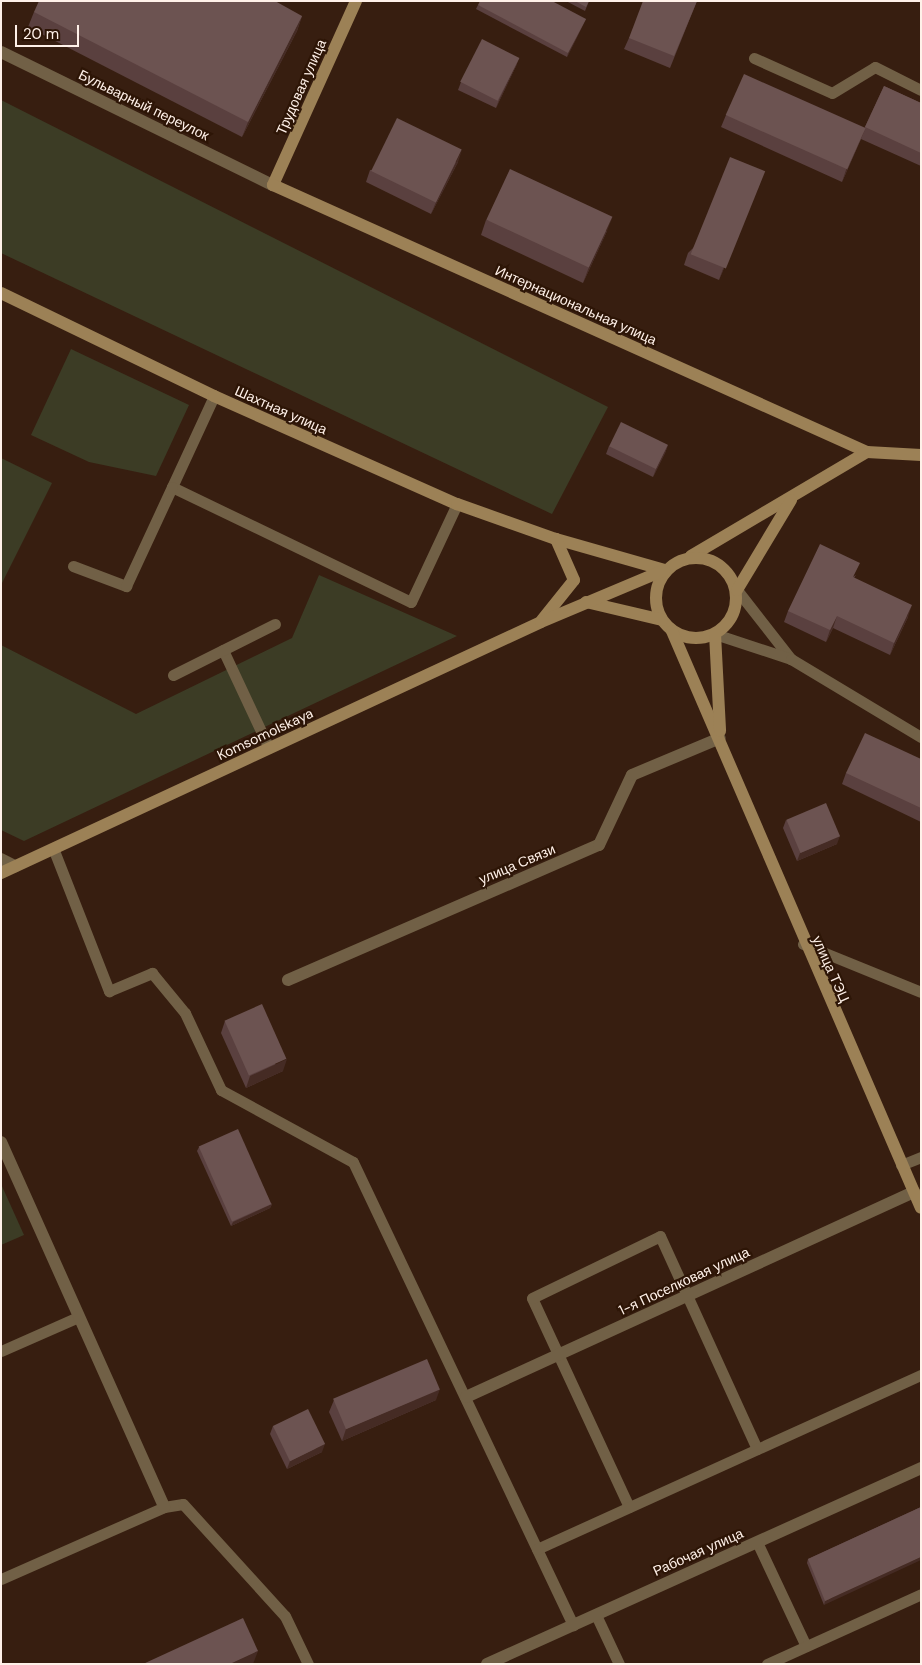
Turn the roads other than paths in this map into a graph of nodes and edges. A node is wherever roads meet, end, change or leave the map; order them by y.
1 (356, 1) edge
2 (1, 52) edge
3 (754, 58) dead end
4 (919, 85) edge
5 (273, 185) junction
6 (1, 293) edge
7 (214, 396) junction
8 (867, 452) junction
9 (921, 454) edge
10 (172, 488) junction
11 (793, 498) junction
12 (458, 504) junction
13 (556, 539) junction
14 (691, 556) junction
15 (72, 566) dead end
16 (665, 570) junction
17 (736, 590) junction
18 (586, 602) junction
19 (662, 620) junction
20 (541, 622) junction
21 (275, 624) dead end
22 (672, 630) junction
23 (715, 634) junction
24 (223, 650) junction
25 (791, 659) junction
26 (173, 675) dead end
27 (921, 737) edge
28 (720, 738) junction
29 (269, 748) junction
30 (53, 848) junction
31 (1, 859) edge
32 (15, 866) junction
33 (1, 873) edge
34 (803, 944) junction
35 (288, 980) dead end
36 (921, 992) edge
37 (1, 1142) edge
38 (921, 1156) edge
39 (901, 1165) junction
40 (914, 1192) junction
41 (921, 1208) edge
42 (688, 1296) junction
43 (78, 1317) junction
44 (1, 1351) edge
45 (559, 1355) junction
46 (921, 1375) edge
47 (466, 1397) junction
48 (756, 1449) junction
49 (921, 1468) edge
50 (164, 1507) junction
51 (628, 1507) junction
52 (757, 1542) junction
53 (537, 1549) junction
54 (1, 1579) edge
55 (921, 1594) edge
56 (596, 1615) junction
57 (573, 1625) junction
58 (806, 1646) junction
59 (308, 1664) edge
60 (487, 1664) edge
61 (619, 1664) edge
62 (767, 1664) edge

1 - 5 street, Трудовая улица
2 - 5 street, Бульварный переулок
3 - 4 lane
5 - 8 street, Интернациональная улица
6 - 7 street, Шахтная улица
7 - 10 lane
7 - 12 street, Шахтная улица
8 - 9 street
8 - 11 street
10 - 12 lane
10 - 15 lane
11 - 14 street
11 - 17 street
12 - 13 street, Шахтная улица
13 - 16 street, Шахтная улица
13 - 20 street
14 - 16 street
14 - 17 street
16 - 18 street, Komsomolskaya
16 - 19 street
17 - 23 street
17 - 25 lane
18 - 19 street
18 - 20 street, Komsomolskaya
19 - 22 street
20 - 29 street, Komsomolskaya
21 - 24 lane
22 - 23 street
22 - 28 street, улица ТЭЦ
23 - 25 lane
23 - 28 street
24 - 26 lane
24 - 29 lane
25 - 27 lane
28 - 34 street, улица ТЭЦ
28 - 35 street, улица Связи
29 - 30 street, Komsomolskaya
30 - 32 street, Komsomolskaya
30 - 47 lane
31 - 32 street
32 - 33 street, Komsomolskaya
34 - 36 lane
34 - 39 street, улица ТЭЦ
37 - 43 street
38 - 39 lane
39 - 40 street, улица ТЭЦ
40 - 41 street, улица ТЭЦ
40 - 42 street, 1-я Поселковая улица
42 - 45 street, 1-я Поселковая улица
42 - 45 lane
42 - 48 lane
43 - 44 lane
43 - 50 street
45 - 47 street, 1-я Поселковая улица
45 - 51 lane
46 - 48 lane
47 - 53 lane
48 - 51 lane
49 - 52 street, Рабочая улица
50 - 54 lane
50 - 59 lane
51 - 53 lane
52 - 56 street, Рабочая улица
52 - 58 lane
53 - 57 lane
55 - 58 lane
56 - 57 street, Рабочая улица
56 - 61 lane
57 - 60 street, Рабочая улица
58 - 62 lane

